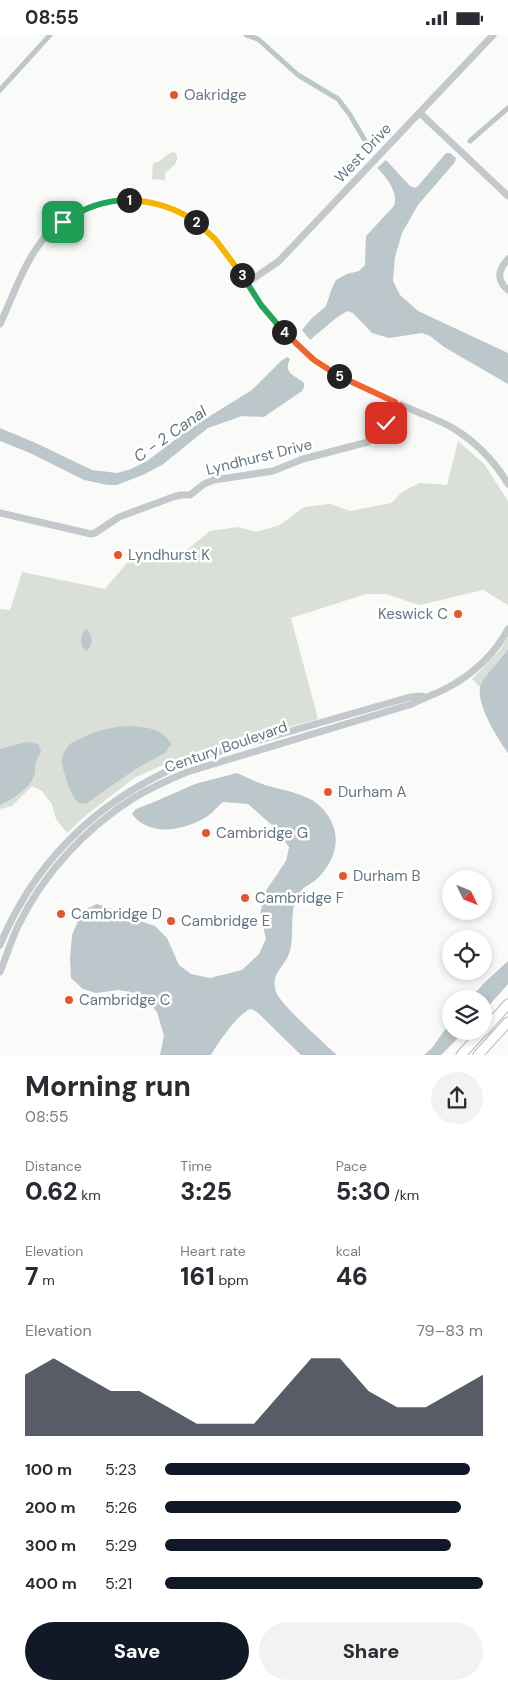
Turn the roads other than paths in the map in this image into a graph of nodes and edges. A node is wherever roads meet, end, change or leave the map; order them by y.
1 (493, 35) edge
2 (420, 113) junction
3 (508, 196) edge
4 (508, 259) edge
5 (247, 283) junction
6 (506, 288) edge
7 (0, 324) edge
8 (395, 402) junction
9 (508, 484) edge
10 (0, 513) edge
11 (508, 629) edge
12 (428, 696) junction
13 (0, 945) edge
14 (0, 972) edge
15 (508, 1004) edge
16 (492, 1021) edge
17 (508, 1022) edge
18 (476, 1040) edge
19 (466, 1052) edge
20 (479, 1055) edge

1 - 2 street, West Drive
2 - 3 street
2 - 5 street, West Drive
4 - 6 street
5 - 7 street
5 - 8 street
8 - 9 street
8 - 10 street, Lyndhurst Drive
11 - 12 street, Century Boulevard
12 - 13 street, Century Boulevard
12 - 14 street, Century Boulevard
15 - 16 main road
17 - 20 main road
18 - 19 main road
19 - 20 street

